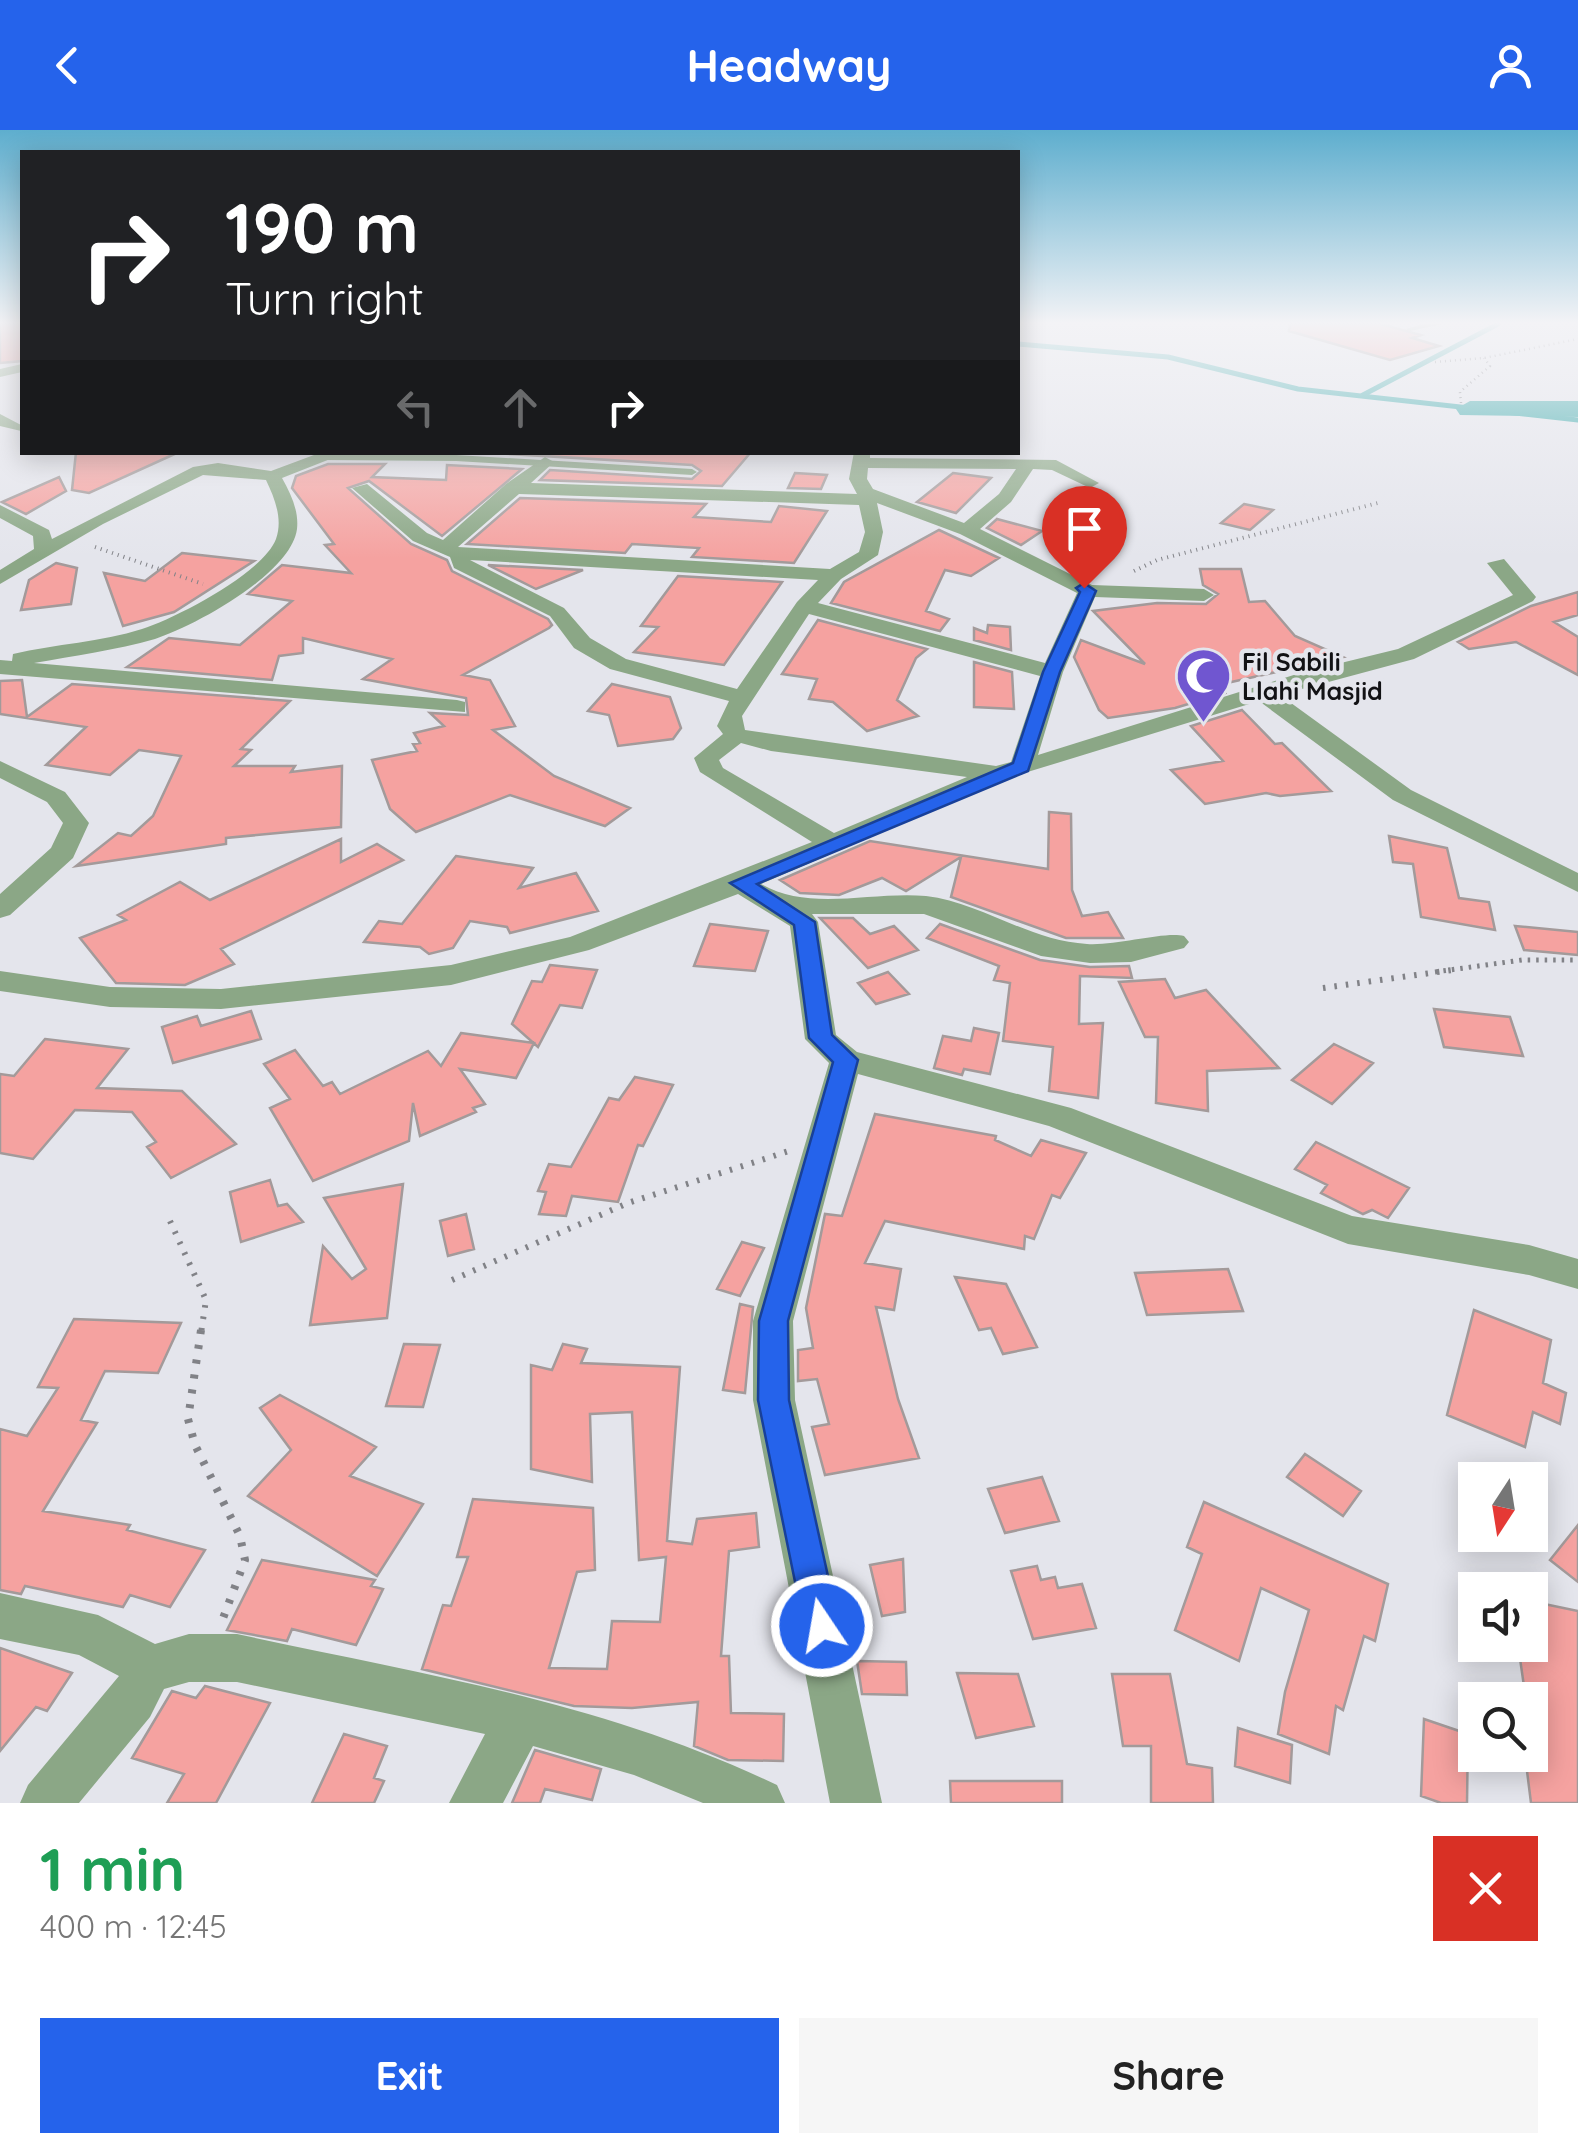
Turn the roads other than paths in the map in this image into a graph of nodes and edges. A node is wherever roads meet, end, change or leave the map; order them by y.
1 (197, 455) edge
2 (333, 455) edge
3 (861, 458) edge
4 (545, 462) junction
5 (1028, 464) junction
6 (209, 468) junction
7 (692, 472) dead end
8 (272, 476) junction
9 (1090, 483) dead end
10 (361, 488) dead end
11 (512, 488) junction
12 (866, 497) junction
13 (0, 510) edge
14 (967, 530) junction
15 (0, 534) edge
16 (43, 542) junction
17 (452, 552) junction
18 (1497, 563) dead end
19 (834, 575) junction
20 (0, 578) edge
21 (1091, 590) junction
22 (1204, 595) dead end
23 (804, 606) junction
24 (0, 666) edge
25 (1052, 672) junction
26 (1263, 693) junction
27 (742, 697) junction
28 (456, 707) dead end
29 (738, 735) junction
30 (0, 768) edge
31 (1009, 770) junction
32 (832, 843) junction
33 (740, 883) junction
34 (1578, 884) edge
35 (784, 906) junction
36 (0, 909) edge
37 (1174, 942) dead end
38 (0, 981) edge
39 (846, 1060) junction
40 (1578, 1274) edge
41 (0, 1616) edge
42 (148, 1670) junction
43 (521, 1718) junction
44 (46, 1803) edge
45 (475, 1803) edge
46 (758, 1803) edge
47 (856, 1803) edge

1 - 6 street
2 - 4 lane
2 - 8 street
3 - 5 street
3 - 12 street
4 - 7 lane
4 - 11 street
5 - 9 street
5 - 14 street
6 - 8 street
6 - 16 street
8 - 24 street
10 - 17 street
11 - 12 street
11 - 17 street
12 - 14 street
12 - 19 street
13 - 16 street
14 - 21 street
15 - 16 street
16 - 20 street
17 - 19 street
17 - 27 street
18 - 26 street
19 - 23 street
21 - 22 street
21 - 25 street
23 - 25 street
23 - 27 street
24 - 28 street
25 - 31 street
26 - 31 street
26 - 34 street
27 - 29 street
29 - 31 street
29 - 32 street
30 - 36 street
31 - 32 street
32 - 33 street
33 - 35 street
33 - 38 street
35 - 37 street
35 - 39 street
39 - 40 street
39 - 47 street
41 - 42 street
42 - 43 street
42 - 44 street
43 - 45 street
43 - 46 street

